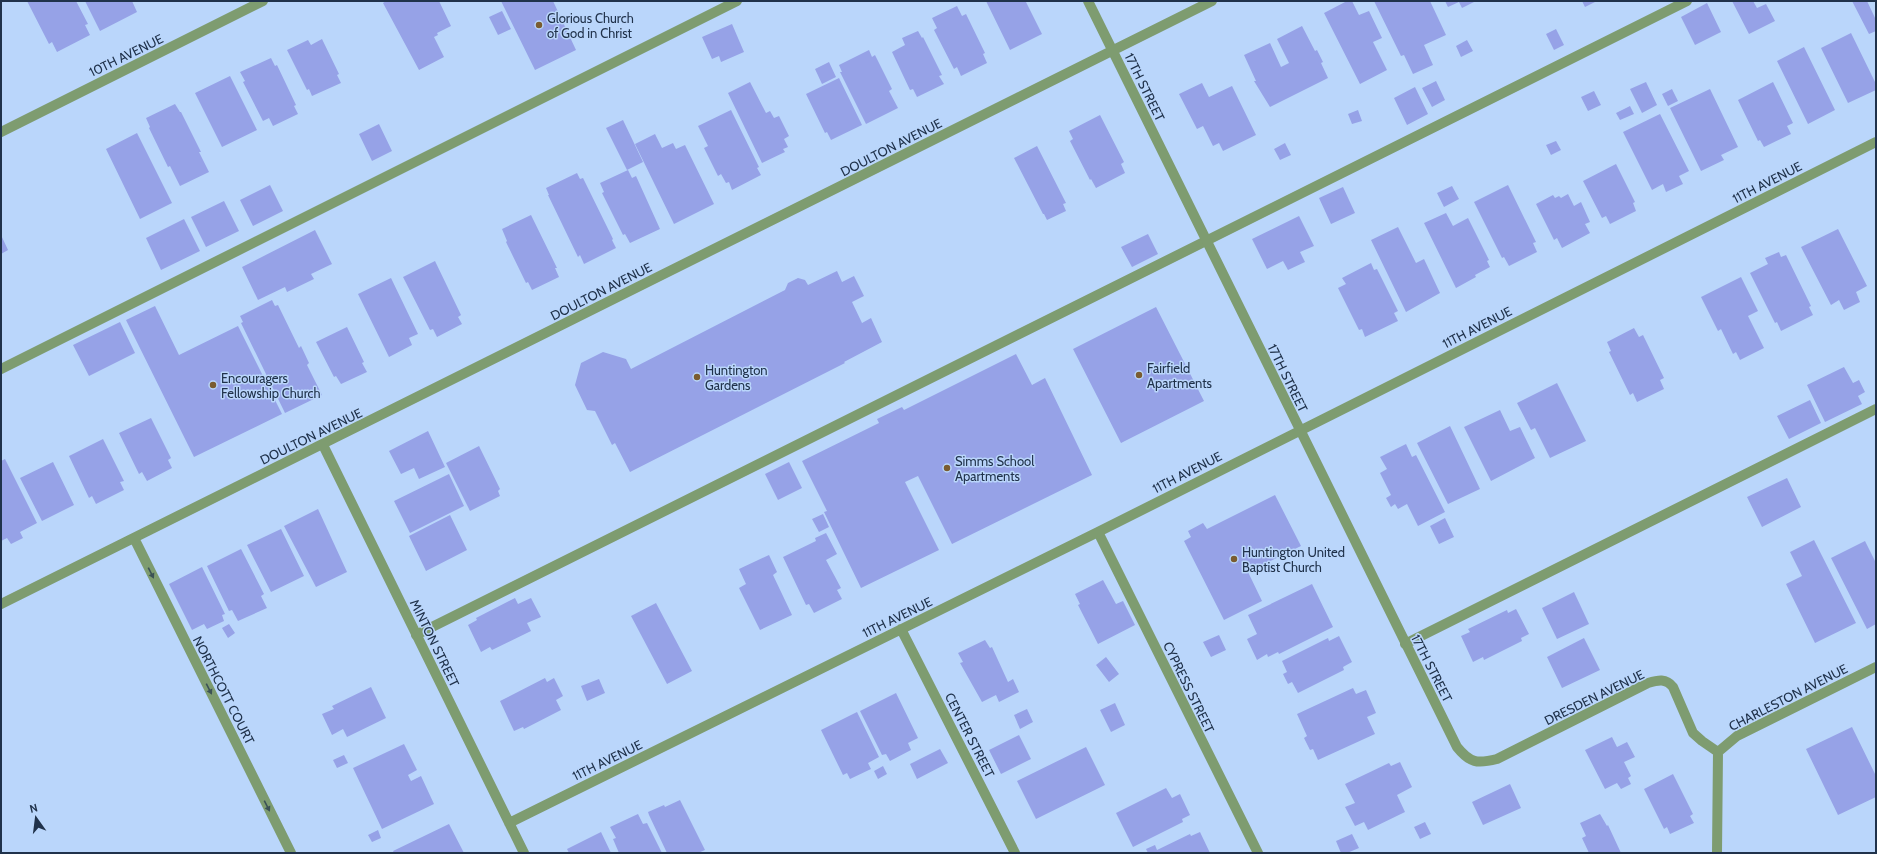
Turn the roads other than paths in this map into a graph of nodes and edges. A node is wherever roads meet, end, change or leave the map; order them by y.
1 (263, 1) edge
2 (737, 1) edge
3 (1088, 1) edge
4 (1212, 1) edge
5 (1687, 1) edge
6 (1113, 51) junction
7 (1, 132) edge
8 (1876, 142) edge
9 (1206, 240) junction
10 (1, 369) edge
11 (1876, 409) edge
12 (1299, 431) junction
13 (323, 445) junction
14 (1098, 532) junction
15 (134, 538) junction
16 (1, 604) edge
17 (901, 629) junction
18 (416, 635) junction
19 (1405, 644) junction
20 (1876, 666) edge
21 (1718, 752) junction
22 (1472, 761) joint
23 (509, 823) junction
24 (291, 853) edge
25 (524, 853) edge
26 (1015, 853) edge
27 (1258, 853) edge
28 (1716, 853) edge

1 - 7 street, 10TH AVENUE
2 - 10 street
3 - 6 street, 17TH STREET
4 - 6 street, DOULTON AVENUE
5 - 9 street
6 - 9 street, 17TH STREET
6 - 13 street, DOULTON AVENUE
8 - 12 street, 11TH AVENUE
9 - 12 street, 17TH STREET
9 - 18 street
11 - 19 street
12 - 14 street, 11TH AVENUE
12 - 19 street, 17TH STREET
13 - 15 street, DOULTON AVENUE
13 - 18 street, MINTON STREET
14 - 17 street, 11TH AVENUE
14 - 27 street, CYPRESS STREET
15 - 16 street, DOULTON AVENUE
15 -> 24 street, NORTHCOTT COURT
17 - 23 street, 11TH AVENUE
17 - 26 street, CENTER STREET
18 - 23 street, MINTON STREET
19 - 22 street, 17TH STREET
20 - 21 street, CHARLESTON AVENUE
21 - 22 street, DRESDEN AVENUE
21 - 28 street
23 - 25 street, MINTON STREET

